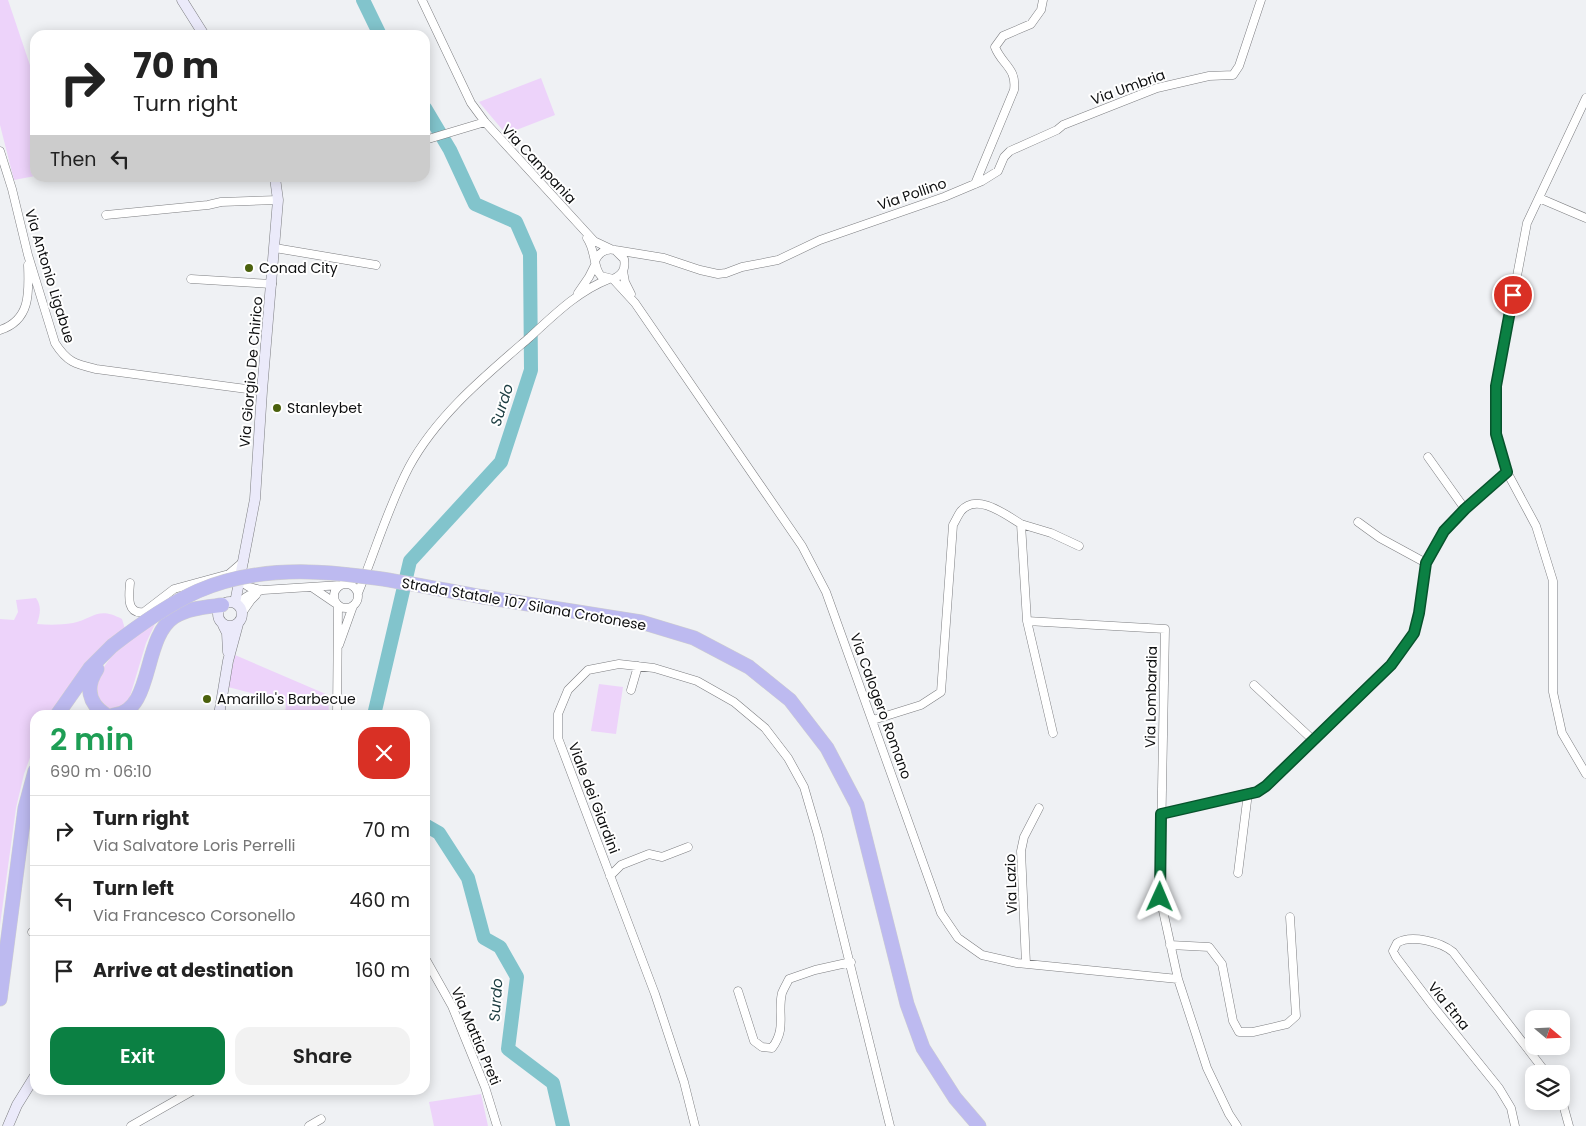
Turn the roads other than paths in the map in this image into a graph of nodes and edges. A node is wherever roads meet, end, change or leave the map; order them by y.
1 (182, 0) edge
2 (422, 0) edge
3 (1043, 0) edge
4 (1260, 0) edge
5 (199, 30) edge
6 (1586, 98) edge
7 (485, 122) junction
8 (430, 139) edge
9 (0, 151) edge
10 (276, 182) edge
11 (975, 184) junction
12 (1539, 198) junction
13 (278, 200) junction
14 (106, 215) dead end
15 (1586, 218) edge
16 (576, 222) junction
17 (275, 248) junction
18 (613, 250) junction
19 (28, 254) junction
20 (645, 254) junction
21 (595, 263) junction
22 (376, 265) dead end
23 (624, 269) junction
24 (191, 279) dead end
25 (611, 279) junction
26 (272, 284) junction
27 (574, 298) junction
28 (635, 303) junction
29 (0, 330) edge
30 (262, 391) junction
31 (1428, 457) dead end
32 (1507, 472) junction
33 (1465, 509) junction
34 (1358, 522) dead end
35 (1021, 524) junction
36 (1079, 546) dead end
37 (374, 554) junction
38 (1426, 563) junction
39 (244, 565) junction
40 (240, 581) junction
41 (130, 583) dead end
42 (341, 585) junction
43 (351, 585) junction
44 (313, 588) junction
45 (263, 590) junction
46 (358, 593) junction
47 (337, 604) junction
48 (353, 606) junction
49 (229, 610) junction
50 (1027, 620) junction
51 (112, 646) junction
52 (336, 654) junction
53 (228, 661) junction
54 (638, 666) junction
55 (1254, 685) dead end
56 (631, 690) dead end
57 (61, 710) edge
58 (101, 710) edge
59 (128, 710) edge
60 (220, 710) edge
61 (337, 710) edge
62 (873, 720) junction
63 (1053, 733) dead end
64 (1313, 740) junction
65 (1586, 774) edge
66 (30, 790) edge
67 (1248, 794) junction
68 (1039, 808) dead end
69 (1161, 814) junction
70 (688, 847) dead end
71 (1238, 873) dead end
72 (610, 876) junction
73 (1290, 917) dead end
74 (1170, 944) junction
75 (851, 962) junction
76 (1026, 964) junction
77 (430, 967) edge
78 (1178, 979) junction
79 (738, 991) dead end
80 (0, 999) edge
81 (1540, 1065) edge
82 (30, 1084) edge
83 (185, 1095) edge
84 (1565, 1110) edge
85 (321, 1119) dead end
86 (8, 1126) edge
87 (131, 1126) edge
88 (309, 1126) edge
89 (497, 1126) edge
90 (695, 1126) edge
91 (890, 1126) edge
92 (980, 1126) edge
93 (1237, 1126) edge
94 (1516, 1126) edge
95 (1569, 1126) edge

1 - 5 main road
2 - 7 street, Via Campania
3 - 11 street
4 - 11 street, Via Umbria
6 - 12 street
7 - 8 street
7 - 16 street, Via Campania
9 - 19 street, Via Antonio Ligabue
10 - 13 main road, Via Giorgio De Chirico
11 - 20 street, Via Pollino
12 - 15 street
12 - 32 street
13 - 14 street
13 - 17 main road, Via Giorgio De Chirico
16 - 18 street, Via Campania
16 - 21 street, Via Campania
17 - 22 street
17 - 26 main road, Via Giorgio De Chirico
18 - 20 street, Via Pollino
18 - 21 street
18 - 23 street
19 - 29 street
19 - 30 street, Via Antonio Ligabue
20 - 23 street
21 - 25 street
21 - 27 street
23 - 25 street
23 - 28 street
24 - 26 street
25 - 27 street
25 - 28 street
26 - 30 main road, Via Giorgio De Chirico
27 - 37 street
28 - 62 street, Via Calogero Romano
30 - 39 main road, Via Giorgio De Chirico
31 - 33 street
32 - 33 street
32 - 65 street
33 - 38 street
34 - 38 street
35 - 36 street
35 - 50 street
35 - 62 street
37 - 43 street
37 - 46 street
38 - 64 street
39 - 40 main road
39 - 41 street
39 - 49 main road
40 - 45 street
40 - 49 main road
42 - 43 street
42 - 44 street
42 - 47 street
43 - 46 street
44 - 45 street
44 - 47 street
45 - 49 street
46 - 48 street
47 - 48 street
47 - 52 street
48 - 52 street
49 - 53 main road
49 - 53 main road
49 - 59 highway
50 - 63 street
50 - 69 street, Via Lombardia
51 - 57 highway, Strada Statale 107 Silana Crotonese
51 - 58 highway
51 - 92 highway, Strada Statale 107 Silana Crotonese, bridge
52 - 61 street
53 - 60 main road
54 - 56 street
54 - 72 street, Viale dei Giardini
54 - 75 street, Viale dei Giardini
55 - 64 street
62 - 76 street, Via Calogero Romano
64 - 67 street
66 - 80 highway
67 - 69 street
67 - 71 street
68 - 76 street, Via Lazio
69 - 74 street
70 - 72 street
72 - 90 street, Viale dei Giardini
73 - 74 street
74 - 78 street
75 - 79 street
75 - 91 street, Viale dei Giardini
76 - 78 street, Via Calogero Romano
77 - 89 street, Via Mattia Preti
78 - 93 street
81 - 94 street, Via Etna
82 - 86 main road
83 - 87 street
84 - 95 street
85 - 88 street

